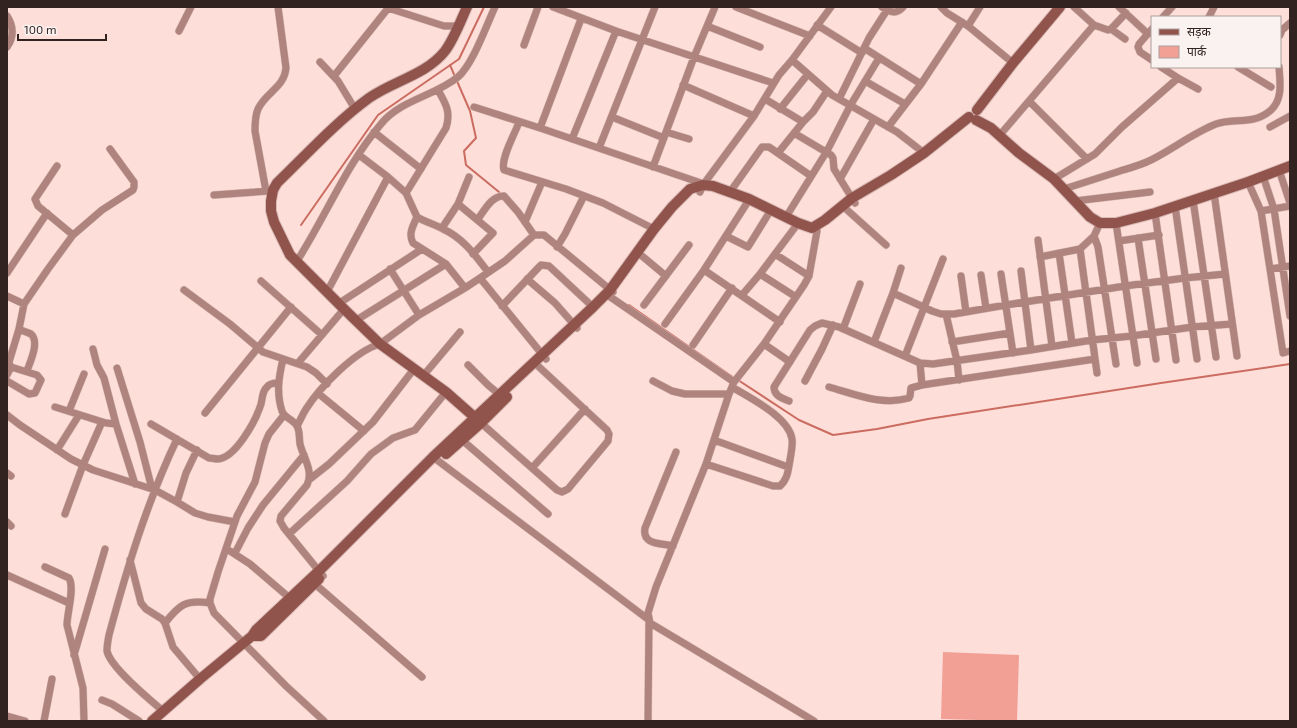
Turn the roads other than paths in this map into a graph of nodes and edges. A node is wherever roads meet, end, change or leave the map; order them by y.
1 (191, 7) edge
2 (278, 7) edge
3 (467, 7) edge
4 (495, 7) edge
5 (538, 7) edge
6 (553, 7) edge
7 (655, 7) edge
8 (715, 7) edge
9 (736, 7) edge
10 (831, 7) edge
11 (903, 7) edge
12 (941, 7) edge
13 (1060, 7) edge
14 (1074, 7) edge
15 (1119, 7) edge
16 (1172, 7) edge
17 (1214, 7) edge
18 (388, 8) edge
19 (884, 8) edge
20 (977, 8) edge
21 (1126, 12) junction
22 (7, 16) edge
23 (1164, 16) edge
24 (1210, 16) edge
25 (581, 19) junction
26 (1290, 23) edge
27 (965, 24) junction
28 (817, 25) junction
29 (1094, 25) junction
30 (458, 26) junction
31 (707, 26) junction
32 (1111, 29) junction
33 (179, 31) dead end
34 (616, 31) junction
35 (1150, 31) edge
36 (1281, 32) edge
37 (810, 36) junction
38 (1125, 39) dead end
39 (643, 40) junction
40 (524, 45) dead end
41 (7, 47) edge
42 (760, 47) dead end
43 (863, 51) junction
44 (694, 56) junction
45 (880, 58) junction
46 (1151, 59) edge
47 (792, 60) junction
48 (320, 62) dead end
49 (1013, 63) junction
50 (1162, 68) edge
51 (1175, 68) edge
52 (1240, 68) edge
53 (1279, 68) edge
54 (1170, 73) junction
55 (808, 74) junction
56 (334, 76) junction
57 (1178, 78) junction
58 (865, 81) junction
59 (773, 83) junction
60 (921, 84) junction
61 (683, 85) junction
62 (1271, 87) dead end
63 (1198, 89) dead end
64 (438, 90) junction
65 (827, 91) junction
66 (765, 99) junction
67 (838, 99) junction
68 (1030, 101) junction
69 (905, 104) junction
70 (850, 106) junction
71 (474, 107) dead end
72 (780, 108) junction
73 (355, 109) junction
74 (754, 116) junction
75 (1290, 116) edge
76 (612, 117) junction
77 (974, 117) junction
78 (874, 119) junction
79 (519, 122) junction
80 (803, 122) junction
81 (888, 127) junction
82 (1270, 127) dead end
83 (540, 128) junction
84 (374, 132) junction
85 (794, 133) junction
86 (665, 135) junction
87 (999, 136) junction
88 (572, 139) junction
89 (689, 139) dead end
90 (599, 148) junction
91 (110, 149) dead end
92 (827, 151) junction
93 (778, 153) junction
94 (924, 153) junction
95 (359, 156) junction
96 (1087, 159) junction
97 (57, 166) dead end
98 (1290, 166) edge
99 (653, 167) junction
100 (421, 169) junction
101 (1279, 170) junction
102 (812, 176) junction
103 (1263, 176) junction
104 (388, 177) junction
105 (469, 177) dead end
106 (840, 179) junction
107 (1054, 179) junction
108 (542, 182) junction
109 (1248, 182) junction
110 (702, 187) junction
111 (1064, 189) junction
112 (269, 191) junction
113 (730, 192) junction
114 (1150, 192) dead end
115 (406, 193) junction
116 (1214, 193) junction
117 (214, 195) dead end
118 (584, 196) junction
119 (1193, 200) junction
120 (1075, 201) junction
121 (747, 203) junction
122 (851, 203) junction
123 (458, 204) junction
124 (1290, 204) edge
125 (1175, 206) junction
126 (1274, 209) junction
127 (1261, 211) junction
128 (1155, 212) junction
129 (47, 213) junction
130 (769, 213) junction
131 (417, 217) junction
132 (786, 217) junction
133 (478, 219) junction
134 (525, 222) junction
135 (1100, 223) junction
136 (1116, 223) junction
137 (796, 226) junction
138 (442, 228) junction
139 (654, 229) junction
140 (817, 232) junction
141 (73, 235) junction
142 (534, 235) junction
143 (1159, 235) junction
144 (726, 236) junction
145 (1094, 236) junction
146 (1138, 238) junction
147 (1038, 240) dead end
148 (1119, 241) junction
149 (689, 245) dead end
150 (886, 246) dead end
151 (557, 247) junction
152 (422, 249) junction
153 (1080, 249) junction
154 (473, 254) junction
155 (775, 254) junction
156 (1059, 254) junction
157 (642, 256) junction
158 (1040, 257) junction
159 (294, 258) junction
160 (943, 259) dead end
161 (446, 264) junction
162 (1286, 267) edge
163 (901, 268) dead end
164 (390, 269) junction
165 (1270, 269) junction
166 (704, 270) junction
167 (1021, 271) dead end
168 (488, 272) junction
169 (7, 274) edge
170 (760, 274) junction
171 (1002, 274) dead end
172 (1226, 274) junction
173 (981, 275) dead end
174 (666, 276) junction
175 (809, 276) junction
176 (961, 276) dead end
177 (1205, 276) junction
178 (480, 278) junction
179 (1185, 278) junction
180 (527, 279) junction
181 (261, 281) dead end
182 (1165, 281) junction
183 (860, 284) dead end
184 (1145, 284) junction
185 (1125, 286) junction
186 (466, 288) junction
187 (732, 288) junction
188 (184, 290) dead end
189 (404, 290) junction
190 (1105, 290) junction
191 (327, 292) junction
192 (610, 293) junction
193 (893, 293) junction
194 (1085, 293) junction
195 (742, 295) junction
196 (7, 296) edge
197 (1065, 296) junction
198 (796, 297) junction
199 (1046, 299) junction
200 (1025, 302) junction
201 (24, 304) junction
202 (644, 305) dead end
203 (1006, 305) junction
204 (341, 306) junction
205 (502, 306) junction
206 (593, 307) junction
207 (924, 307) junction
208 (291, 308) junction
209 (986, 308) junction
210 (966, 312) junction
211 (946, 314) junction
212 (419, 315) junction
213 (1277, 315) junction
214 (1290, 315) edge
215 (355, 321) junction
216 (780, 322) junction
217 (665, 324) dead end
218 (1232, 324) junction
219 (833, 325) junction
220 (1212, 325) junction
221 (576, 326) junction
222 (1192, 326) junction
223 (19, 329) junction
224 (843, 329) junction
225 (1173, 329) junction
226 (460, 332) dead end
227 (1010, 333) junction
228 (1152, 333) junction
229 (322, 335) junction
230 (1132, 336) junction
231 (1112, 338) junction
232 (1092, 340) junction
233 (874, 342) junction
234 (952, 342) junction
235 (1072, 343) junction
236 (380, 344) junction
237 (764, 344) junction
238 (693, 345) dead end
239 (1052, 346) junction
240 (93, 348) dead end
241 (257, 348) junction
242 (1031, 350) junction
243 (1290, 351) edge
244 (1013, 353) junction
245 (905, 356) junction
246 (1237, 356) dead end
247 (1216, 357) dead end
248 (283, 359) junction
249 (1095, 359) junction
250 (542, 360) junction
251 (1156, 360) dead end
252 (1176, 360) dead end
253 (1197, 360) dead end
254 (957, 361) junction
255 (790, 362) junction
256 (9, 363) edge
257 (920, 363) junction
258 (1137, 363) dead end
259 (298, 364) junction
260 (1116, 364) dead end
261 (468, 365) dead end
262 (117, 368) dead end
263 (414, 369) junction
264 (27, 371) junction
265 (1097, 373) dead end
266 (84, 374) dead end
267 (7, 375) edge
268 (423, 376) junction
269 (959, 380) junction
270 (7, 381) edge
271 (654, 381) dead end
272 (805, 381) dead end
273 (278, 382) junction
274 (327, 384) junction
275 (733, 384) junction
276 (922, 385) junction
277 (829, 387) dead end
278 (446, 392) junction
279 (319, 394) junction
280 (500, 394) junction
281 (729, 394) junction
282 (788, 401) dead end
283 (55, 407) dead end
284 (585, 409) junction
285 (69, 412) junction
286 (205, 413) dead end
287 (79, 414) junction
288 (7, 415) edge
289 (284, 415) junction
290 (478, 420) junction
291 (102, 422) junction
292 (116, 424) junction
293 (152, 424) dead end
294 (297, 426) junction
295 (364, 431) junction
296 (177, 439) junction
297 (714, 440) junction
298 (455, 443) junction
299 (57, 450) junction
300 (197, 450) junction
301 (676, 452) dead end
302 (304, 455) junction
303 (435, 459) junction
304 (706, 464) junction
305 (83, 465) junction
306 (788, 467) junction
307 (532, 468) junction
308 (310, 479) junction
309 (137, 485) junction
310 (152, 489) junction
311 (177, 502) junction
312 (65, 514) dead end
313 (548, 514) dead end
314 (236, 522) junction
315 (289, 534) junction
316 (673, 546) junction
317 (105, 549) dead end
318 (226, 549) junction
319 (235, 553) junction
320 (130, 560) junction
321 (45, 567) dead end
322 (321, 573) junction
323 (7, 575) edge
324 (315, 584) junction
325 (293, 601) junction
326 (69, 603) junction
327 (210, 603) junction
328 (649, 620) junction
329 (165, 623) junction
330 (248, 640) junction
331 (74, 655) junction
332 (422, 677) dead end
333 (52, 679) dead end
334 (200, 679) junction
335 (102, 700) dead end
336 (163, 711) junction
337 (7, 716) edge
338 (25, 721) edge
339 (44, 721) edge
340 (84, 721) edge
341 (139, 721) edge
342 (152, 721) edge
343 (324, 721) edge
344 (648, 721) edge
345 (814, 721) edge

1 - 33 street
2 - 112 street
3 - 30 street
4 - 64 street
5 - 40 street
6 - 25 street
7 - 39 street
8 - 31 street
9 - 37 street
10 - 28 street
11 - 19 street
12 - 27 street
13 - 49 street
14 - 29 street
15 - 21 street
16 - 23 street
17 - 24 street
18 - 30 street
18 - 56 street
19 - 43 street
20 - 27 street
21 - 32 street
21 - 35 street
22 - 41 street
25 - 34 street
25 - 83 street
26 - 36 street
27 - 49 street
27 - 60 street
28 - 37 street
28 - 43 street
29 - 32 street
29 - 68 street
30 - 73 street
31 - 42 street
31 - 44 street
32 - 38 street
34 - 39 street
34 - 88 street
35 - 46 street
37 - 47 street
39 - 44 street
39 - 76 street
43 - 45 street
43 - 67 street
44 - 59 street
44 - 61 street
45 - 58 street
45 - 60 street
47 - 55 street
47 - 59 street
48 - 56 street
49 - 77 street
50 - 54 street
51 - 54 street
52 - 62 street
53 - 111 street
54 - 57 street
55 - 65 street
55 - 72 street
56 - 73 street
57 - 63 street
57 - 96 street
58 - 69 street
58 - 70 street
59 - 66 street
60 - 69 street
61 - 74 street
61 - 86 street
64 - 84 street
64 - 100 street
65 - 67 street
65 - 80 street
66 - 72 street
66 - 74 street
67 - 70 street
68 - 87 street
68 - 96 street
69 - 81 street
70 - 78 street
70 - 92 street
71 - 79 street
72 - 80 street
73 - 112 street
74 - 110 street
75 - 82 street
76 - 86 street
76 - 90 street
77 - 87 street
77 - 94 street
77 - 122 street
78 - 81 street
78 - 106 street
79 - 83 street
79 - 108 street
80 - 85 street
81 - 94 street
83 - 88 street
84 - 95 street
84 - 100 street
85 - 92 street
85 - 93 street
86 - 89 street
86 - 99 street
87 - 107 street
88 - 90 street
90 - 99 street
91 - 141 street
92 - 102 street
92 - 106 street
93 - 102 street
93 - 113 street
94 - 122 street
95 - 104 street
95 - 159 street
96 - 107 street
97 - 129 street
98 - 101 street
99 - 110 street
100 - 115 street
101 - 103 street
101 - 124 street
102 - 132 street
103 - 109 street
103 - 126 street
104 - 115 street
104 - 191 street
105 - 123 street
106 - 122 street
107 - 111 street
108 - 118 street
108 - 134 street
109 - 116 street
109 - 127 street
110 - 113 street
110 - 121 street
110 - 139 street
110 - 157 street
111 - 120 street
112 - 117 street
112 - 159 street
113 - 132 street
114 - 120 street
115 - 131 street
116 - 119 street
116 - 172 street
118 - 139 street
118 - 151 street
119 - 125 street
119 - 177 street
120 - 135 street
121 - 130 street
121 - 144 street
122 - 132 street
122 - 140 street
122 - 150 street
123 - 133 street
123 - 138 street
124 - 126 street
125 - 128 street
125 - 179 street
126 - 127 street
126 - 162 street
127 - 165 street
128 - 136 street
128 - 143 street
129 - 141 street
129 - 169 street
130 - 137 street
130 - 144 street
131 - 138 street
131 - 152 street
133 - 134 street
133 - 154 street
134 - 142 street
135 - 136 street
135 - 145 street
136 - 148 street
137 - 140 street
137 - 155 street
138 - 154 street
139 - 192 street
140 - 175 street
141 - 201 street
142 - 151 street
142 - 168 street
143 - 146 street
143 - 182 street
144 - 166 street
145 - 153 street
145 - 190 street
146 - 148 street
146 - 184 street
147 - 158 street
148 - 185 street
149 - 174 street
151 - 192 street
152 - 161 street
152 - 164 street
153 - 156 street
153 - 194 street
154 - 168 street
155 - 170 street
155 - 175 street
156 - 158 street
156 - 197 street
157 - 174 street
157 - 192 street
158 - 199 street
159 - 191 street
160 - 207 street
161 - 186 street
161 - 189 street
162 - 165 street
162 - 214 street
163 - 193 street
164 - 189 street
164 - 204 street
165 - 213 street
166 - 187 street
166 - 217 street
167 - 200 street
168 - 178 street
170 - 195 street
170 - 198 street
171 - 203 street
172 - 177 street
172 - 218 street
173 - 209 street
174 - 202 street
175 - 198 street
176 - 210 street
177 - 179 street
177 - 220 street
178 - 186 street
178 - 205 street
179 - 182 street
179 - 222 street
180 - 205 street
180 - 206 street
180 - 221 street
181 - 208 street
182 - 184 street
182 - 225 street
183 - 224 street
184 - 185 street
184 - 228 street
185 - 190 street
185 - 230 street
186 - 212 street
187 - 195 street
187 - 238 street
188 - 241 street
189 - 212 street
189 - 215 street
190 - 194 street
190 - 231 street
191 - 204 street
192 - 206 street
192 - 221 street
192 - 275 street
193 - 207 street
193 - 233 street
194 - 197 street
194 - 232 street
195 - 216 street
196 - 201 street
197 - 199 street
197 - 235 street
198 - 216 street
199 - 200 street
199 - 239 street
200 - 203 street
200 - 242 street
201 - 223 street
203 - 209 street
203 - 227 street
204 - 215 street
204 - 229 street
205 - 250 street
206 - 221 street
207 - 211 street
207 - 245 street
208 - 229 street
208 - 241 street
209 - 210 street
210 - 211 street
211 - 234 street
212 - 236 street
213 - 214 street
213 - 243 street
215 - 236 street
216 - 237 street
218 - 220 street
218 - 246 street
219 - 224 street
219 - 255 street
219 - 272 street
220 - 222 street
220 - 247 street
221 - 250 street
222 - 225 street
222 - 253 street
223 - 256 street
223 - 264 street
224 - 233 street
225 - 228 street
225 - 252 street
226 - 268 street
227 - 234 street
227 - 244 street
228 - 230 street
228 - 251 street
229 - 259 street
230 - 231 street
230 - 258 street
231 - 232 street
231 - 260 street
232 - 235 street
232 - 249 street
233 - 245 street
234 - 254 street
235 - 239 street
236 - 263 street
236 - 274 street
237 - 255 street
237 - 275 street
239 - 242 street
240 - 292 street
241 - 248 street
241 - 286 street
242 - 244 street
244 - 254 street
245 - 257 street
248 - 259 street
248 - 273 street
249 - 265 street
249 - 269 street
250 - 280 street
250 - 284 street
250 - 290 street
254 - 257 street
254 - 269 street
255 - 282 street
256 - 264 street
256 - 267 street
257 - 276 street
259 - 274 street
261 - 280 street
262 - 310 street
263 - 268 street
263 - 295 street
264 - 270 street
266 - 285 street
268 - 278 street
269 - 276 street
271 - 281 street
273 - 289 street
273 - 300 street
274 - 279 street
275 - 281 street
275 - 306 street
276 - 277 street
278 - 290 street
278 - 315 street
279 - 294 street
279 - 295 street
280 - 290 street
281 - 297 street
283 - 285 street
284 - 307 street
284 - 307 street
285 - 287 street
287 - 291 street
287 - 299 street
288 - 299 street
289 - 294 street
289 - 314 street
290 - 298 street
290 - 307 street
291 - 292 street
291 - 305 street
292 - 309 street
293 - 296 street
294 - 302 street
295 - 308 street
296 - 300 street
296 - 310 street
297 - 304 street
297 - 306 street
298 - 303 street
298 - 313 street
299 - 305 street
300 - 311 street
301 - 316 street
302 - 308 street
302 - 319 street
303 - 322 street
303 - 328 street
304 - 306 street
304 - 316 street
305 - 309 street
305 - 312 street
308 - 315 street
309 - 310 street
310 - 311 street
310 - 320 street
311 - 314 street
314 - 318 street
315 - 322 street
316 - 328 street
317 - 331 street
318 - 319 street
318 - 327 street
319 - 325 street
320 - 329 street
320 - 336 street
321 - 326 street
322 - 324 street
322 - 325 street
323 - 326 street
324 - 325 street
324 - 332 street
325 - 330 street
326 - 331 street
327 - 329 street
327 - 330 street
328 - 344 street
328 - 345 street
329 - 334 street
330 - 334 street
330 - 343 street
331 - 340 street
333 - 339 street
334 - 336 street
335 - 341 street
336 - 342 street
337 - 338 street

